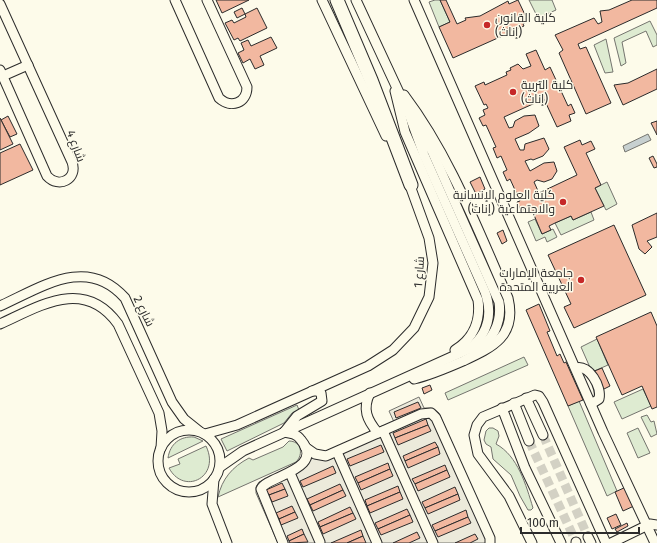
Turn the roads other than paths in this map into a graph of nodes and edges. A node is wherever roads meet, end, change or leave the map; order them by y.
1 (175, 0) edge
2 (207, 0) edge
3 (322, 0) edge
4 (337, 0) edge
5 (356, 0) edge
6 (414, 0) edge
7 (0, 4) edge
8 (28, 65) junction
9 (1, 73) edge
10 (394, 81) junction
11 (409, 114) junction
12 (411, 184) junction
13 (0, 306) edge
14 (0, 324) edge
15 (411, 379) junction
16 (390, 385) junction
17 (312, 391) junction
18 (370, 393) junction
19 (526, 398) junction
20 (514, 403) junction
21 (502, 408) junction
22 (202, 432) junction
23 (284, 432) junction
24 (381, 432) junction
25 (543, 435) tunnel mouth
26 (529, 441) tunnel mouth
27 (305, 447) junction
28 (160, 448) junction
29 (337, 452) junction
30 (220, 467) junction
31 (290, 473) junction
32 (214, 479) junction
33 (657, 525) edge
34 (647, 526) junction
35 (320, 542) dead end
36 (227, 543) edge
37 (283, 543) edge
38 (377, 543) edge
39 (433, 543) edge
40 (490, 543) edge
41 (532, 543) edge
42 (561, 543) edge
43 (606, 543) edge
44 (611, 543) edge
45 (655, 543) edge

1 - 2 street
3 - 12 street, شارع 1
4 - 12 highway
5 - 10 street
6 - 34 street
7 - 8 street, شارع 4
8 - 9 street, شارع 4
8 - 9 street, شارع 4
10 - 11 street
10 - 15 street
10 - 16 street
11 - 15 street
11 - 16 street
12 - 17 street, شارع 1
13 - 22 street, شارع 2
14 - 28 street
15 - 16 street
16 - 18 street
17 - 22 street, شارع 1
17 - 23 street
18 - 23 street
18 - 24 street
19 - 20 street
19 - 25 street
19 - 43 street
20 - 21 street
20 - 26 street
21 - 41 street
21 - 42 street
22 - 28 street
22 - 30 street
23 - 27 street
23 - 30 street
24 - 29 street
24 - 39 street
24 - 40 street
27 - 29 street
27 - 31 street
28 - 32 street
29 - 38 street
30 - 32 street
31 - 35 street
31 - 37 street
32 - 36 street
33 - 34 street
34 - 44 street
34 - 45 street

